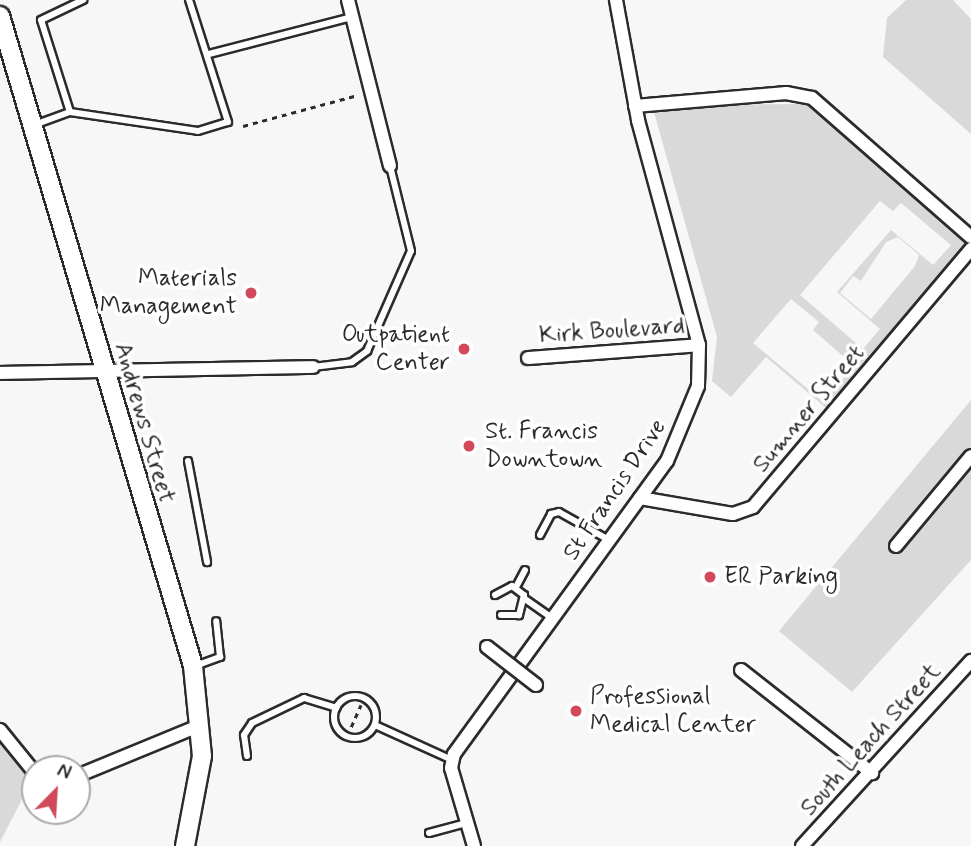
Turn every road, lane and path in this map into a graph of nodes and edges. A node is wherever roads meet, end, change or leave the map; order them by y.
1 (83, 0) edge
2 (189, 0) edge
3 (348, 0) edge
4 (616, 0) edge
5 (0, 16) edge
6 (352, 17) junction
7 (209, 54) junction
8 (362, 94) dead end
9 (635, 106) junction
10 (70, 112) junction
11 (32, 125) junction
12 (243, 126) dead end
13 (390, 166) joint
14 (971, 237) edge
15 (971, 249) edge
16 (699, 345) junction
17 (528, 359) dead end
18 (313, 367) joint
19 (0, 373) edge
20 (104, 373) junction
21 (971, 456) edge
22 (188, 461) dead end
23 (640, 498) junction
24 (540, 535) dead end
25 (609, 540) junction
26 (896, 545) dead end
27 (207, 562) dead end
28 (525, 570) dead end
29 (516, 587) junction
30 (495, 595) dead end
31 (525, 599) junction
32 (501, 615) dead end
33 (552, 618) junction
34 (216, 621) dead end
35 (487, 647) dead end
36 (971, 661) edge
37 (193, 666) junction
38 (741, 670) dead end
39 (536, 685) dead end
40 (361, 705) dead end
41 (336, 708) junction
42 (201, 725) junction
43 (375, 725) junction
44 (351, 727) dead end
45 (0, 730) edge
46 (21, 756) edge
47 (247, 756) dead end
48 (452, 760) junction
49 (91, 770) edge
50 (872, 773) junction
51 (467, 823) junction
52 (429, 833) dead end
53 (185, 846) edge
54 (474, 846) edge
55 (802, 846) edge

1 - 10 lane
2 - 7 lane
3 - 6 street
4 - 9 street, St Francis Drive
5 - 11 street, Andrews Street
6 - 7 lane
6 - 13 street
7 - 10 lane
8 - 12 path
9 - 14 street
9 - 16 street, St Francis Drive
10 - 11 lane
11 - 20 street, Andrews Street
13 - 18 lane
15 - 23 street, Sumner Street
16 - 17 street, Kirk Boulevard
16 - 23 street, St Francis Drive
18 - 20 street
19 - 20 street
20 - 37 street, Andrews Street
21 - 26 street
22 - 27 lane
23 - 25 street, St Francis Drive
24 - 25 lane
25 - 33 street, St Francis Drive
28 - 29 lane
29 - 30 lane
29 - 31 lane
31 - 32 lane
31 - 33 lane
33 - 48 street, St Francis Drive
34 - 37 lane
35 - 39 street, bridge
36 - 50 street, South Leach Street
37 - 42 street, Andrews Street
38 - 50 street
40 - 44 path
41 - 43 lane
41 - 43 lane
41 - 47 lane
42 - 49 street
42 - 53 street, Andrews Street
43 - 48 lane
45 - 46 street
48 - 51 street
50 - 55 street, South Leach Street
51 - 52 lane
51 - 54 street

